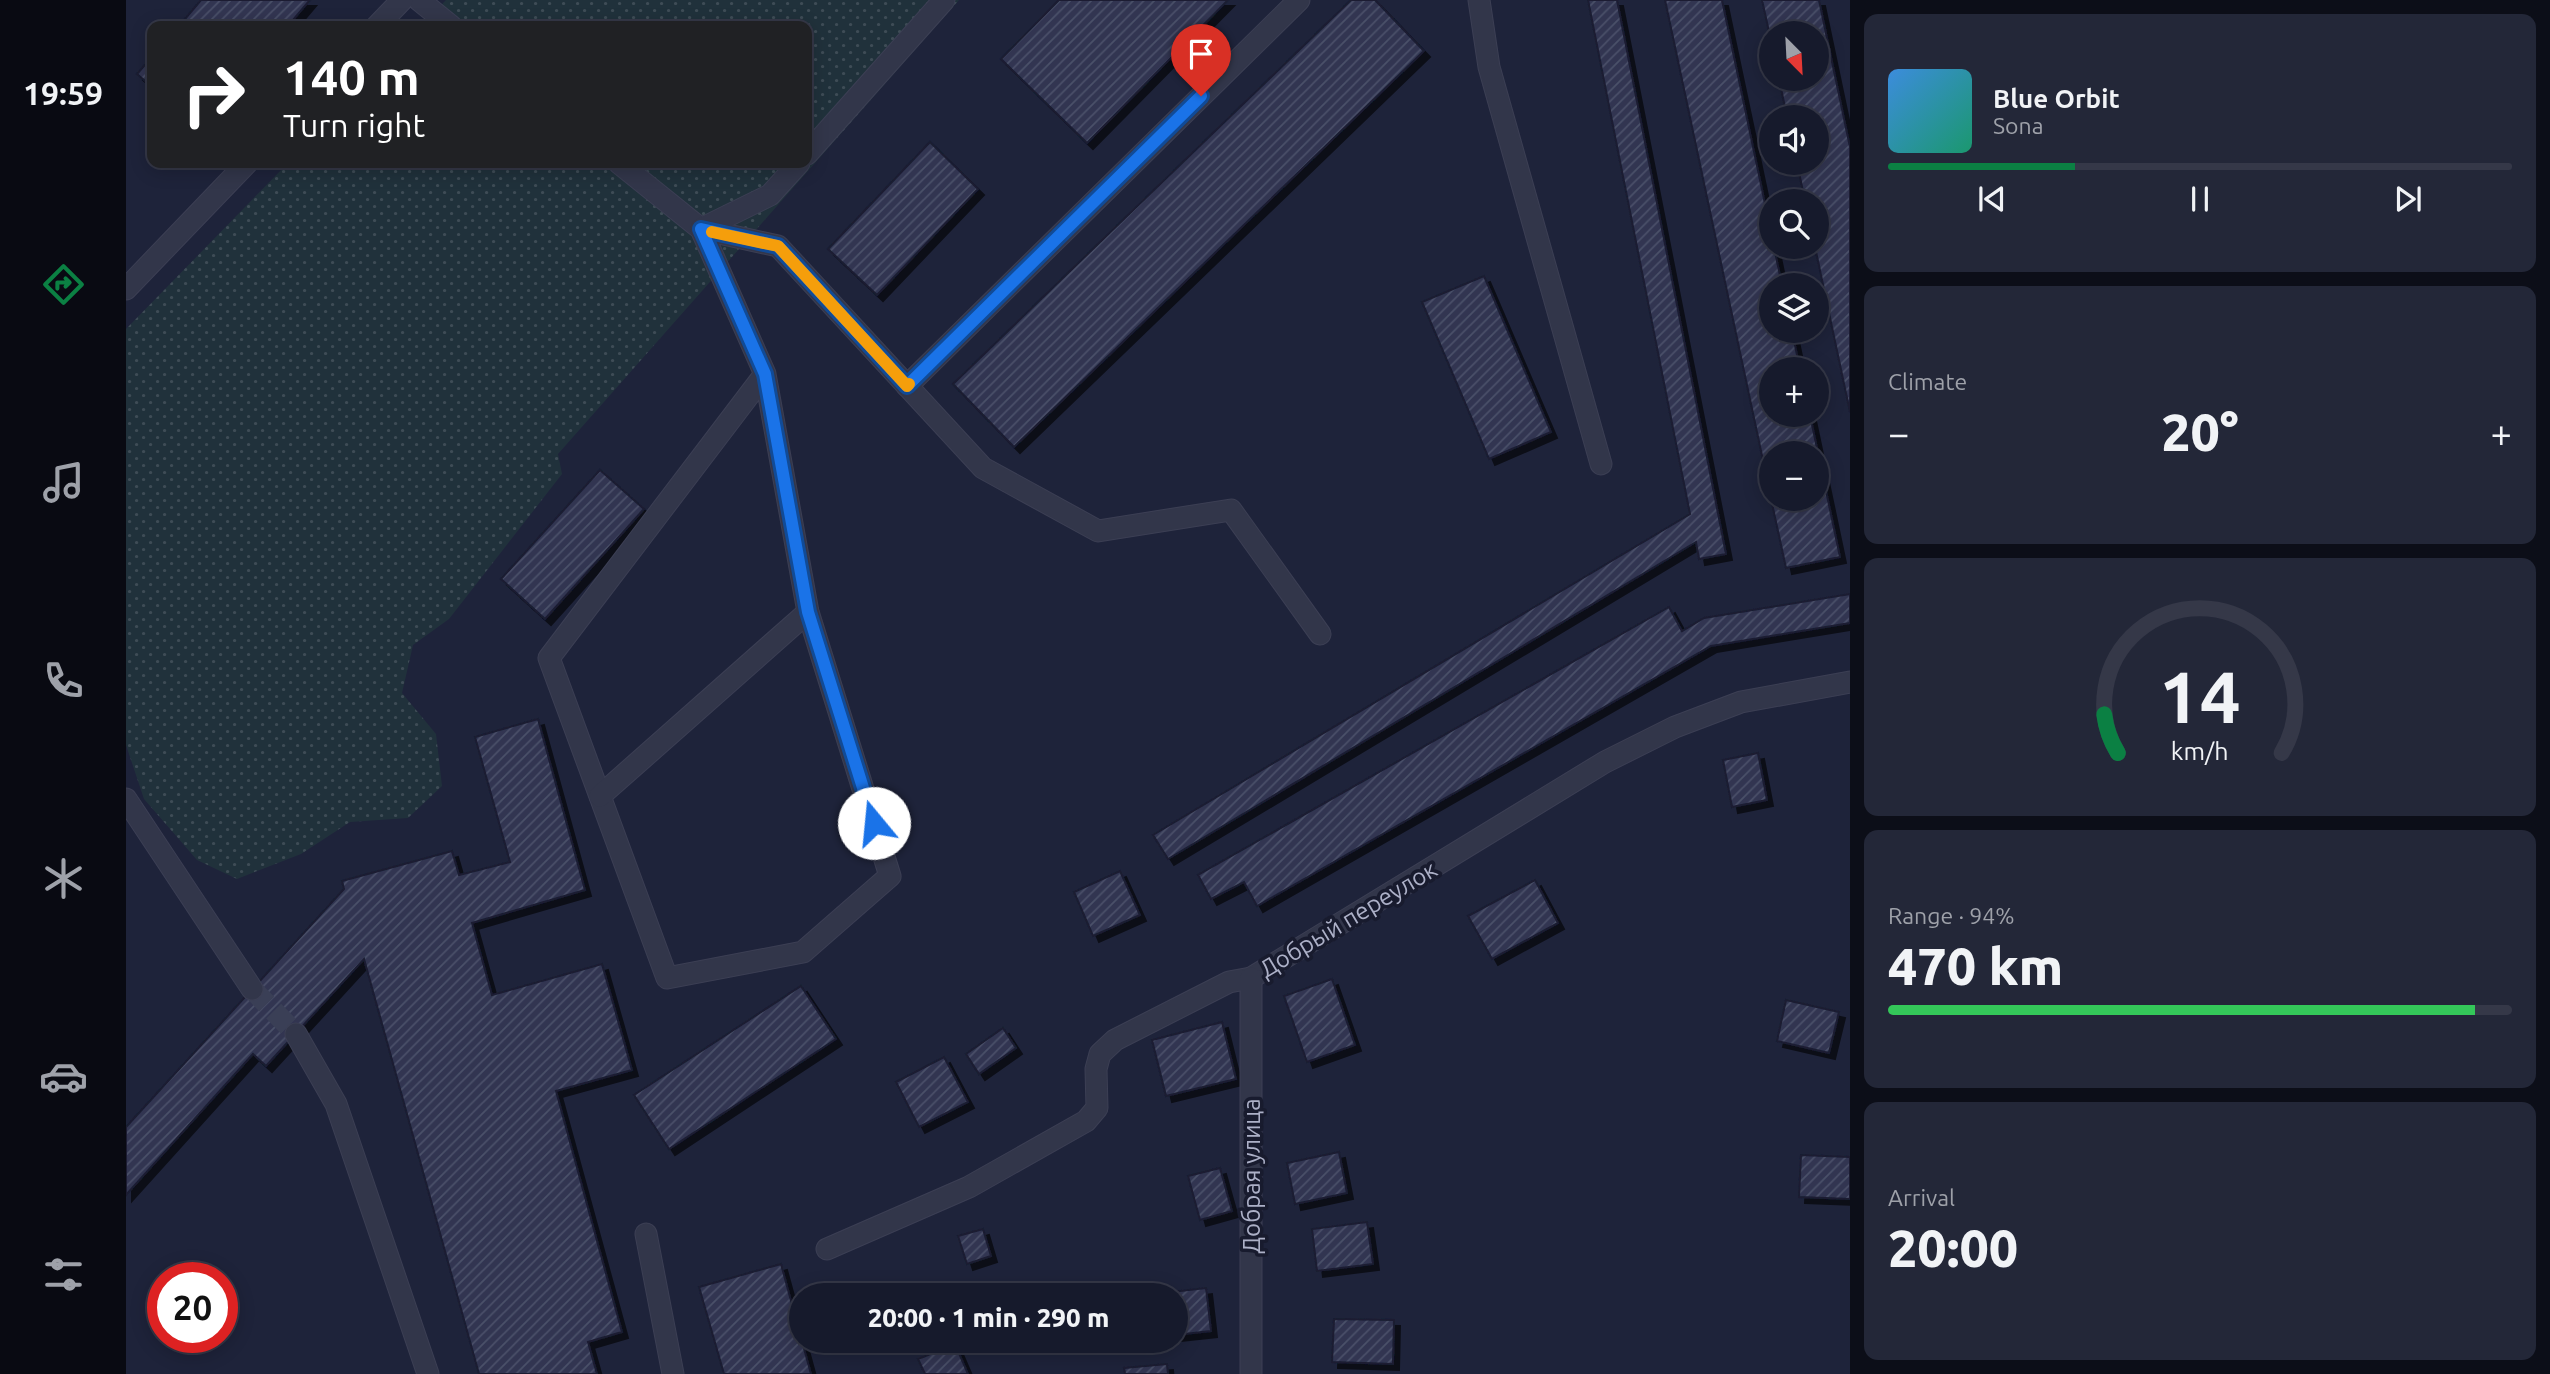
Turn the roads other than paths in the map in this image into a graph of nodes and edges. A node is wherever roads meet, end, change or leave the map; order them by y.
1 (401, 0) edge
2 (419, 0) edge
3 (944, 0) edge
4 (1299, 0) edge
5 (1479, 0) edge
6 (382, 21) edge
7 (445, 21) edge
8 (812, 147) edge
9 (242, 168) edge
10 (625, 168) edge
11 (794, 168) edge
12 (701, 229) junction
13 (126, 289) edge
14 (765, 374) junction
15 (907, 386) junction
16 (1601, 464) dead end
17 (808, 612) junction
18 (1320, 634) dead end
19 (1850, 682) edge
20 (600, 796) junction
21 (126, 799) edge
22 (1251, 978) junction
23 (252, 989) tunnel mouth
24 (296, 1034) tunnel mouth
25 (646, 1234) dead end
26 (827, 1250) dead end
27 (428, 1374) edge
28 (673, 1374) edge
29 (1251, 1374) edge

1 - 6 street
2 - 7 street
3 - 8 street
4 - 15 street
5 - 16 street
9 - 13 street
10 - 12 street
11 - 12 street
12 - 14 street
12 - 15 street
14 - 17 street
14 - 20 street
15 - 18 street
17 - 20 street
17 - 20 street
19 - 22 street, Добрый переулок
21 - 23 street
22 - 26 street, Добрый переулок
22 - 29 street, Добрая улица
24 - 27 street
25 - 28 street

